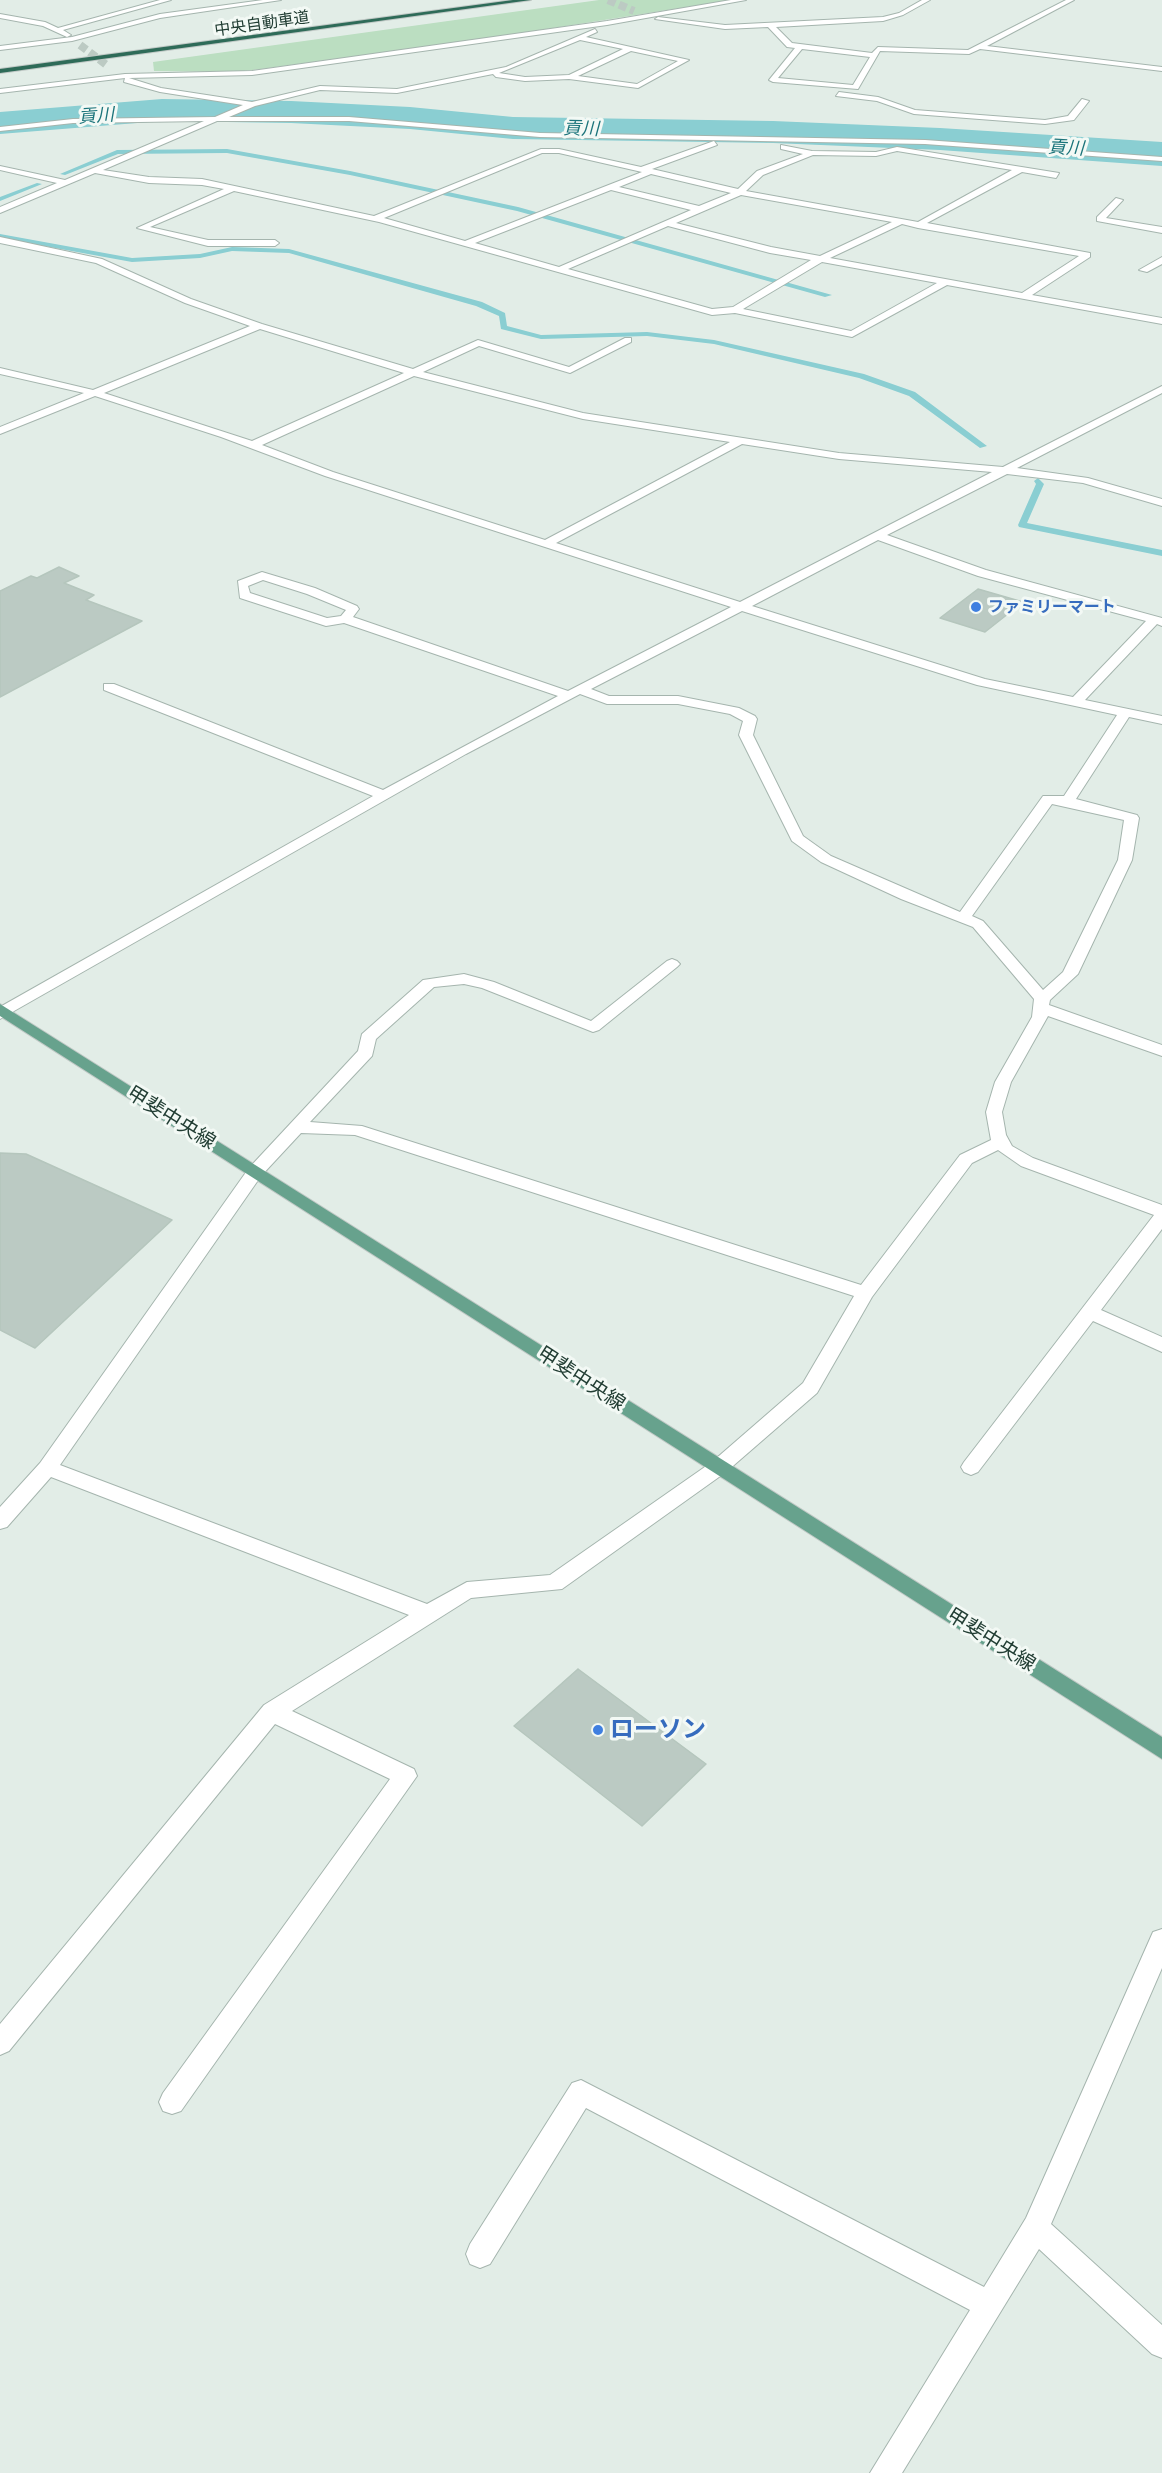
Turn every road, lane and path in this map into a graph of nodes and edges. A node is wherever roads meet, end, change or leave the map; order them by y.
1 (167, 0) edge
2 (278, 0) edge
3 (482, 0) edge
4 (528, 0) edge
5 (743, 0) edge
6 (927, 0) edge
7 (1071, 0) edge
8 (634, 11) tunnel mouth
9 (643, 15) junction
10 (0, 16) edge
11 (652, 17) junction
12 (770, 25) junction
13 (57, 30) junction
14 (579, 38) junction
15 (72, 39) junction
16 (80, 45) tunnel mouth
17 (799, 47) junction
18 (980, 47) junction
19 (0, 48) edge
20 (628, 50) junction
21 (874, 56) junction
22 (0, 64) edge
23 (108, 66) tunnel mouth
24 (1160, 67) edge
25 (0, 71) edge
26 (485, 74) junction
27 (121, 76) junction
28 (569, 77) junction
29 (840, 87) junction
30 (0, 91) edge
31 (1085, 101) dead end
32 (252, 104) junction
33 (222, 118) junction
34 (0, 129) edge
35 (812, 153) junction
36 (1162, 159) edge
37 (0, 168) edge
38 (1020, 169) junction
39 (647, 170) junction
40 (96, 171) junction
41 (1056, 175) dead end
42 (68, 183) junction
43 (610, 187) junction
44 (232, 189) junction
45 (740, 192) junction
46 (1119, 200) dead end
47 (0, 210) edge
48 (699, 210) junction
49 (375, 219) junction
50 (898, 222) junction
51 (667, 223) junction
52 (918, 225) junction
53 (1162, 230) edge
54 (0, 240) edge
55 (275, 243) dead end
56 (468, 243) junction
57 (820, 260) junction
58 (1162, 260) edge
59 (561, 269) junction
60 (1144, 270) dead end
61 (947, 281) junction
62 (1024, 296) junction
63 (735, 310) junction
64 (1162, 321) edge
65 (260, 326) junction
66 (628, 340) dead end
67 (0, 371) edge
68 (412, 372) junction
69 (1162, 389) edge
70 (96, 393) junction
71 (0, 431) edge
72 (740, 441) junction
73 (253, 445) junction
74 (1005, 470) junction
75 (1162, 503) edge
76 (878, 536) junction
77 (548, 543) junction
78 (741, 608) junction
79 (345, 619) junction
80 (1158, 621) edge
81 (109, 687) dead end
82 (573, 692) junction
83 (1075, 703) junction
84 (1125, 713) junction
85 (1162, 720) edge
86 (384, 795) junction
87 (1068, 801) junction
88 (963, 918) junction
89 (672, 964) dead end
90 (1042, 1004) junction
91 (1, 1012) edge
92 (1159, 1046) edge
93 (295, 1127) junction
94 (1001, 1142) junction
95 (255, 1172) junction
96 (1162, 1211) edge
97 (1162, 1217) edge
98 (865, 1293) junction
99 (1089, 1312) junction
100 (1162, 1345) edge
101 (719, 1467) junction
102 (971, 1467) dead end
103 (46, 1468) junction
104 (0, 1521) edge
105 (429, 1614) junction
106 (272, 1712) junction
107 (1162, 1749) edge
108 (1162, 1940) edge
109 (0, 2043) edge
110 (172, 2102) dead end
111 (1036, 2228) junction
112 (480, 2254) dead end
113 (989, 2305) junction
114 (1162, 2344) edge
115 (885, 2473) edge

1 - 13 street
2 - 15 street
3 - 22 highway, 中央自動車道
4 - 25 highway, 中央自動車道
5 - 9 street
6 - 12 street
7 - 18 street
8 - 9 street
9 - 11 street
9 - 27 street
10 - 13 street
11 - 12 street
11 - 14 street
12 - 17 street
13 - 15 street
14 - 20 street
14 - 26 street
15 - 16 street
15 - 19 street
17 - 21 street
17 - 29 street
18 - 21 street
18 - 24 street
20 - 28 street
20 - 28 street
21 - 29 street
23 - 27 street
26 - 28 street
26 - 32 street
27 - 30 street
27 - 32 street
29 - 31 street
32 - 33 street
33 - 34 street
33 - 36 street
33 - 40 street
35 - 38 street
35 - 39 street
35 - 45 street
37 - 42 street
38 - 41 street
38 - 52 street
39 - 43 street
39 - 45 street
39 - 49 street
40 - 42 street
40 - 44 street
42 - 47 street
43 - 48 street
43 - 56 street
44 - 49 street
44 - 55 street
45 - 48 street
45 - 50 street
46 - 53 street
48 - 51 street
49 - 56 street
50 - 52 street
50 - 57 street
51 - 57 street
51 - 59 street
52 - 62 street
54 - 65 street
56 - 59 street
57 - 61 street
57 - 63 street
58 - 60 street
59 - 63 street
61 - 62 street
61 - 63 street
62 - 64 street
65 - 68 street
65 - 70 street
66 - 68 street
67 - 70 street
68 - 72 street
68 - 73 street
69 - 74 street
70 - 71 street
70 - 73 street
72 - 74 street
72 - 77 street
73 - 77 street
74 - 75 street
74 - 76 street
76 - 78 street
76 - 80 street
77 - 78 street
78 - 82 street
78 - 83 street
79 - 79 street
79 - 82 street
80 - 83 street
81 - 86 street
82 - 86 street
82 - 88 street
83 - 84 street
84 - 85 street
84 - 87 street
86 - 91 street
87 - 88 street
87 - 90 street
88 - 90 street
89 - 93 street
90 - 92 street
90 - 94 street
91 - 95 main road, 甲斐中央線
93 - 95 street
93 - 98 street
94 - 96 street
94 - 98 street
95 - 101 main road, 甲斐中央線
95 - 103 street
97 - 99 street
98 - 101 street
99 - 100 street
99 - 102 street
101 - 105 street
101 - 107 main road, 甲斐中央線
103 - 104 street
103 - 105 street
105 - 106 street
106 - 109 street
106 - 110 street
108 - 111 street
111 - 113 street
111 - 114 street
112 - 113 street
113 - 115 street

